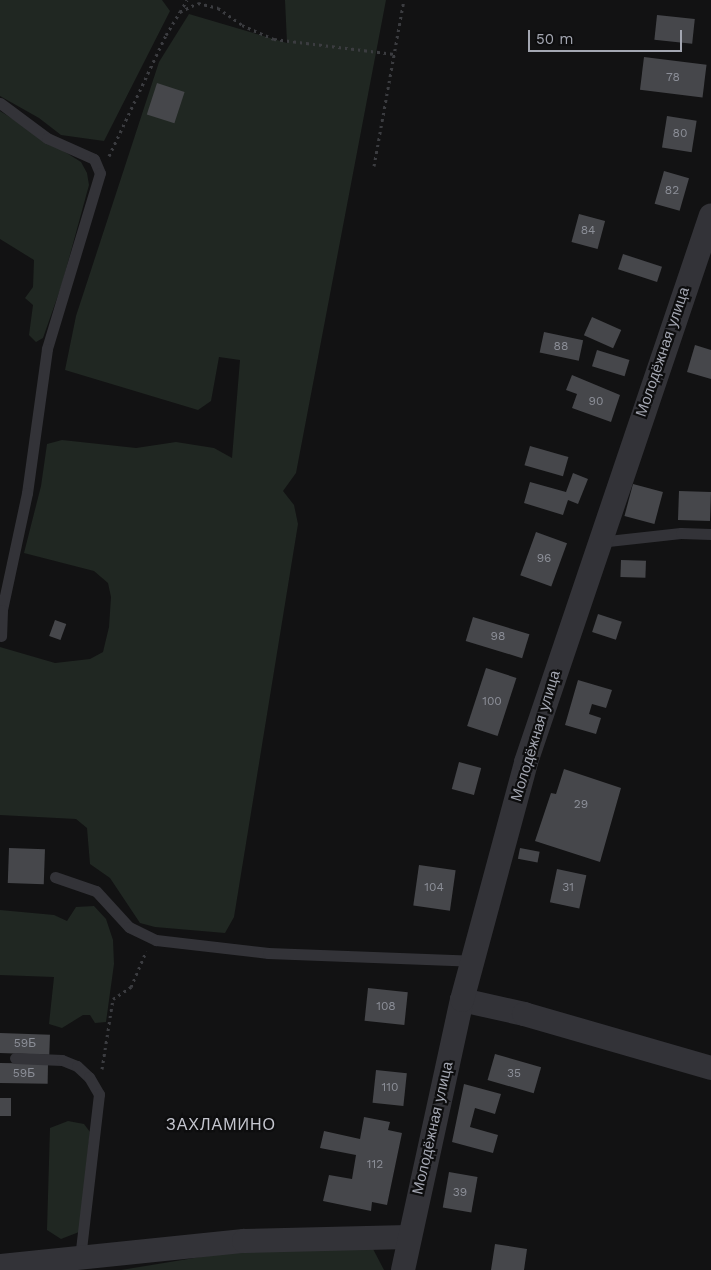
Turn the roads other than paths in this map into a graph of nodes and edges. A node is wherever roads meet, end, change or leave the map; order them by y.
1 (0, 104) edge
2 (711, 215) edge
3 (711, 534) edge
4 (598, 543) junction
5 (1, 636) dead end
6 (55, 877) dead end
7 (472, 962) junction
8 (462, 1000) junction
9 (14, 1058) dead end
10 (711, 1068) edge
11 (408, 1237) junction
12 (80, 1257) junction
13 (0, 1266) edge
14 (403, 1270) edge

1 - 5 lane
2 - 4 street, Молодёжная улица
3 - 4 lane
4 - 7 street, Молодёжная улица
6 - 7 lane
7 - 8 street, Молодёжная улица
8 - 10 street
8 - 11 street, Молодёжная улица
9 - 12 lane
11 - 12 street
11 - 14 street, Молодёжная улица
12 - 13 street

